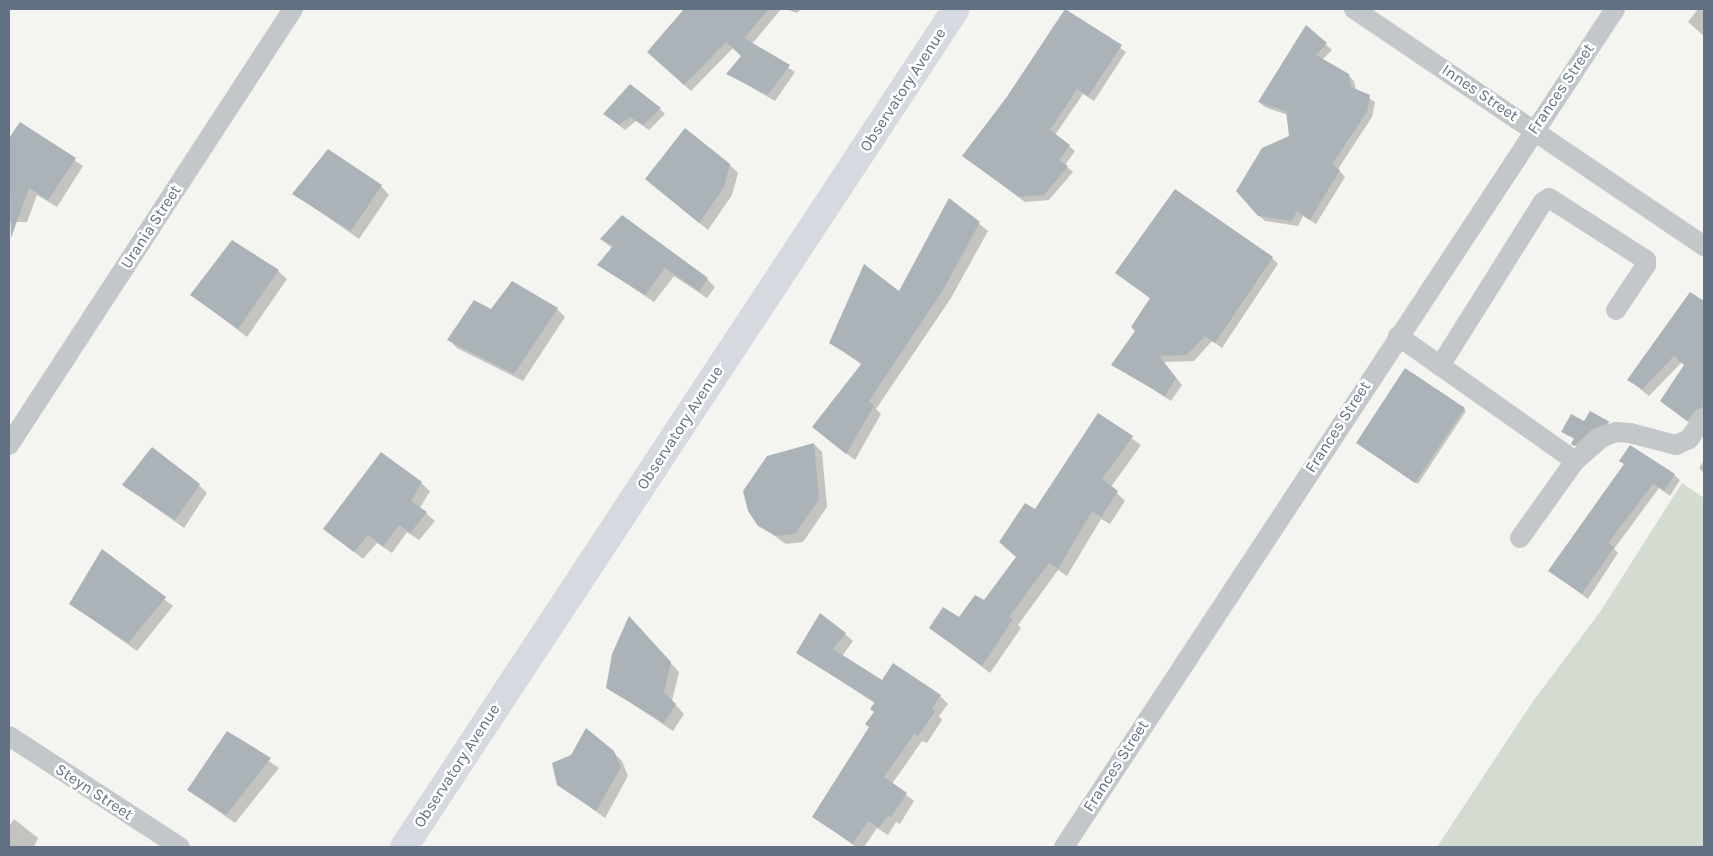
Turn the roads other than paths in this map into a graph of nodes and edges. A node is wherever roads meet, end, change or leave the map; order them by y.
1 (293, 9) edge
2 (956, 9) edge
3 (1354, 9) edge
4 (1615, 9) edge
5 (1534, 130) junction
6 (1704, 246) edge
7 (1616, 310) dead end
8 (1398, 336) junction
9 (1440, 366) junction
10 (1704, 418) edge
11 (9, 445) edge
12 (1575, 461) junction
13 (1520, 538) dead end
14 (9, 736) edge
15 (180, 847) edge
16 (404, 847) edge
17 (1064, 847) edge

1 - 11 street, Urania Street
2 - 16 main road, Observatory Avenue
3 - 5 street, Innes Street
4 - 5 street, Frances Street
5 - 6 street, Innes Street
5 - 8 street, Frances Street
7 - 9 street
8 - 9 street
8 - 17 street, Frances Street
9 - 12 street
10 - 12 street
12 - 13 street
14 - 15 street, Steyn Street

